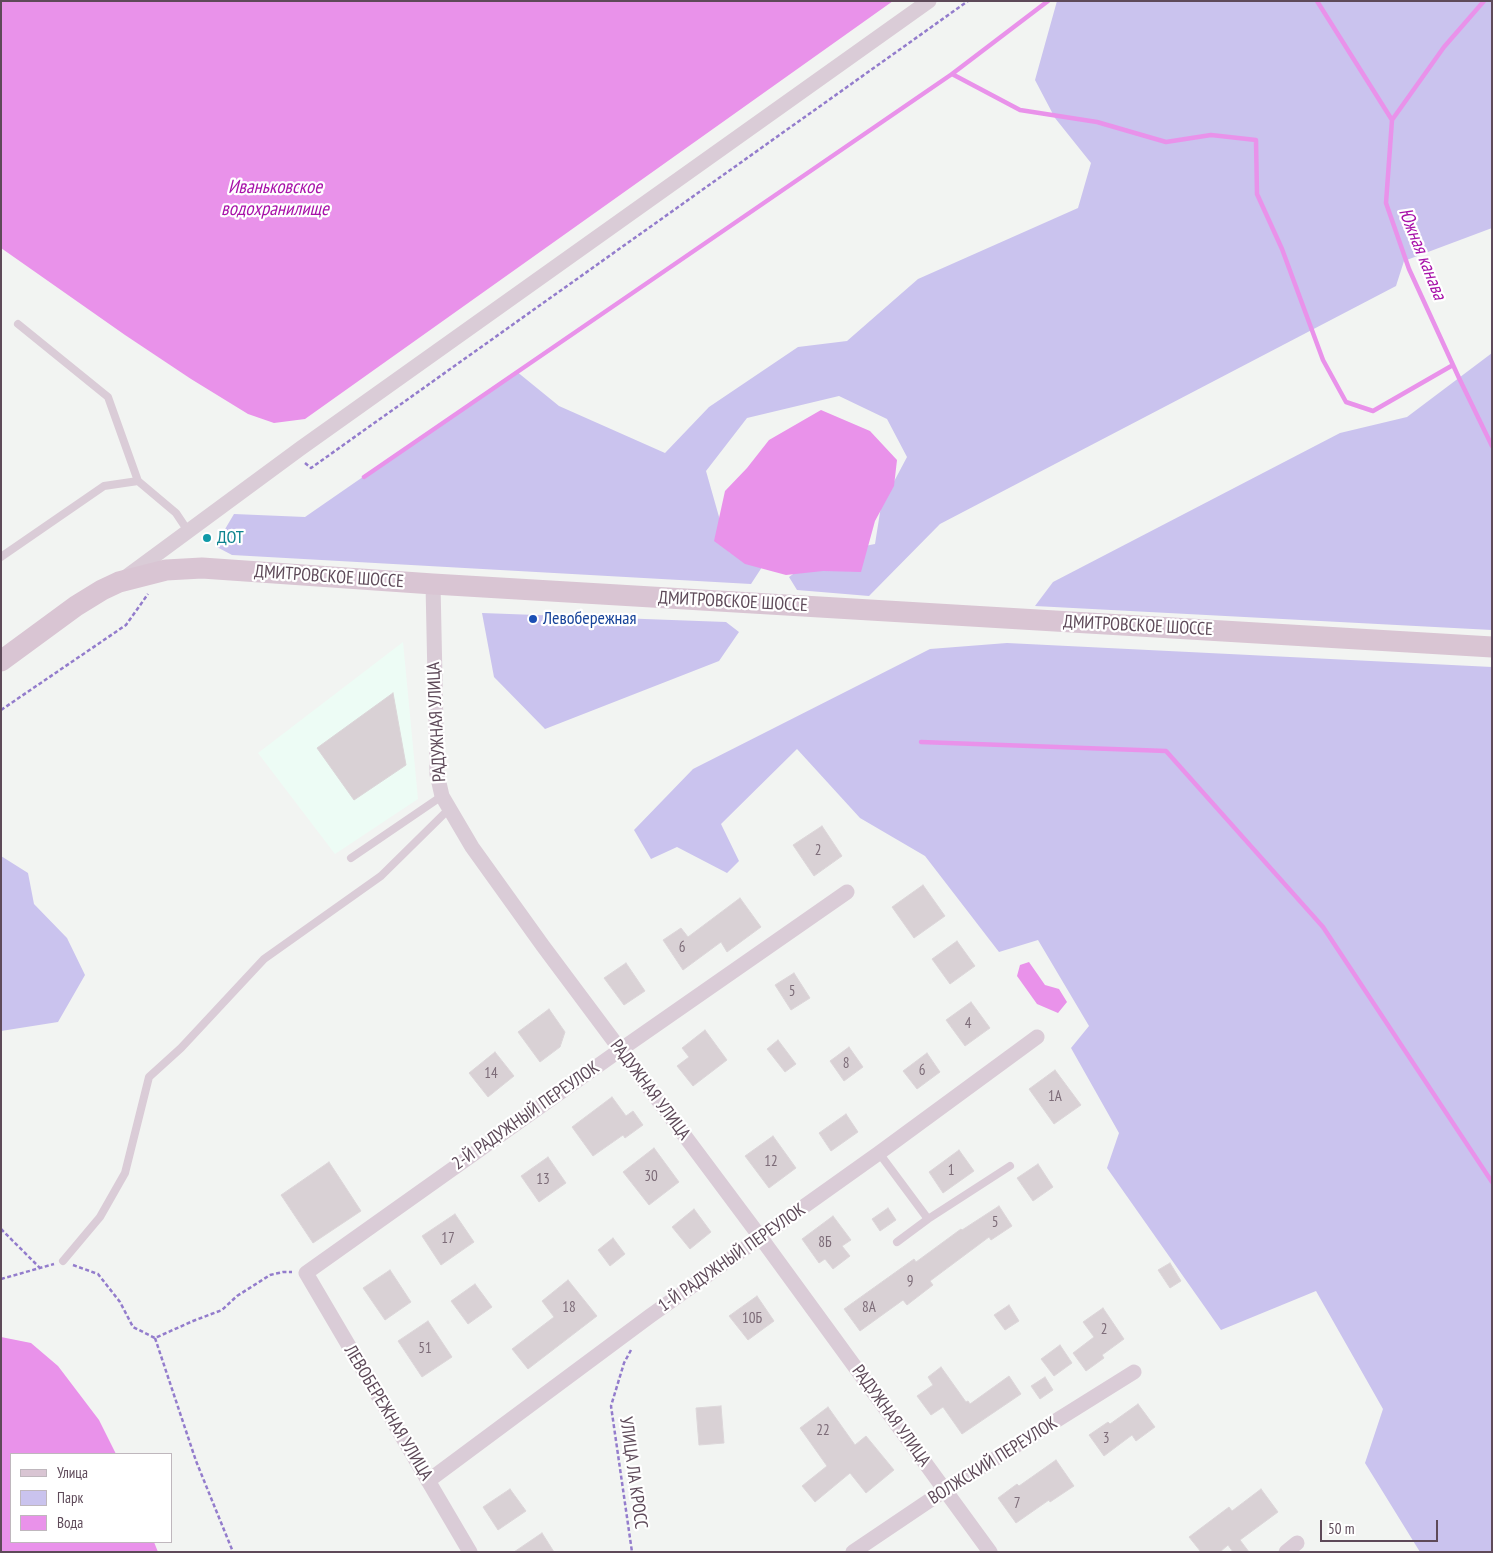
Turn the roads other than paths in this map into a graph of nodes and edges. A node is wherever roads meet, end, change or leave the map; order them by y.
1 (929, 1) edge
2 (18, 324) dead end
3 (138, 481) junction
4 (188, 531) junction
5 (1, 557) edge
6 (119, 582) junction
7 (433, 584) junction
8 (1492, 646) edge
9 (1, 661) edge
10 (446, 802) junction
11 (351, 858) dead end
12 (847, 892) dead end
13 (1037, 1037) dead end
14 (620, 1050) junction
15 (879, 1153) junction
16 (1010, 1166) dead end
17 (928, 1219) junction
18 (761, 1238) junction
19 (897, 1242) dead end
20 (63, 1261) road end
21 (306, 1273) joint
22 (1134, 1372) dead end
23 (428, 1481) junction
24 (945, 1490) junction
25 (470, 1552) edge
26 (853, 1552) edge
27 (990, 1552) edge

1 - 4 street
2 - 3 lane
3 - 4 lane
3 - 5 lane
4 - 6 street
6 - 7 street, ДМИТРОВСКОЕ ШОССЕ
6 - 9 street, ДМИТРОВСКОЕ ШОССЕ
7 - 8 street, ДМИТРОВСКОЕ ШОССЕ
7 - 10 street, РАДУЖНАЯ УЛИЦА
10 - 11 lane
10 - 14 street, РАДУЖНАЯ УЛИЦА
10 - 20 lane
12 - 14 street, 2-Й РАДУЖНЫЙ ПЕРЕУЛОК
13 - 15 street, 1-Й РАДУЖНЫЙ ПЕРЕУЛОК
14 - 18 street, РАДУЖНАЯ УЛИЦА
14 - 21 street, 2-Й РАДУЖНЫЙ ПЕРЕУЛОК
15 - 17 lane
15 - 18 street, 1-Й РАДУЖНЫЙ ПЕРЕУЛОК
16 - 17 lane
17 - 19 lane
18 - 23 street, 1-Й РАДУЖНЫЙ ПЕРЕУЛОК
18 - 24 street, РАДУЖНАЯ УЛИЦА
21 - 23 street, ЛЕВОБЕРЕЖНАЯ УЛИЦА
22 - 24 street, ВОЛЖСКИЙ ПЕРЕУЛОК
23 - 25 street, ЛЕВОБЕРЕЖНАЯ УЛИЦА
24 - 26 street, ВОЛЖСКИЙ ПЕРЕУЛОК
24 - 27 street, РАДУЖНАЯ УЛИЦА

